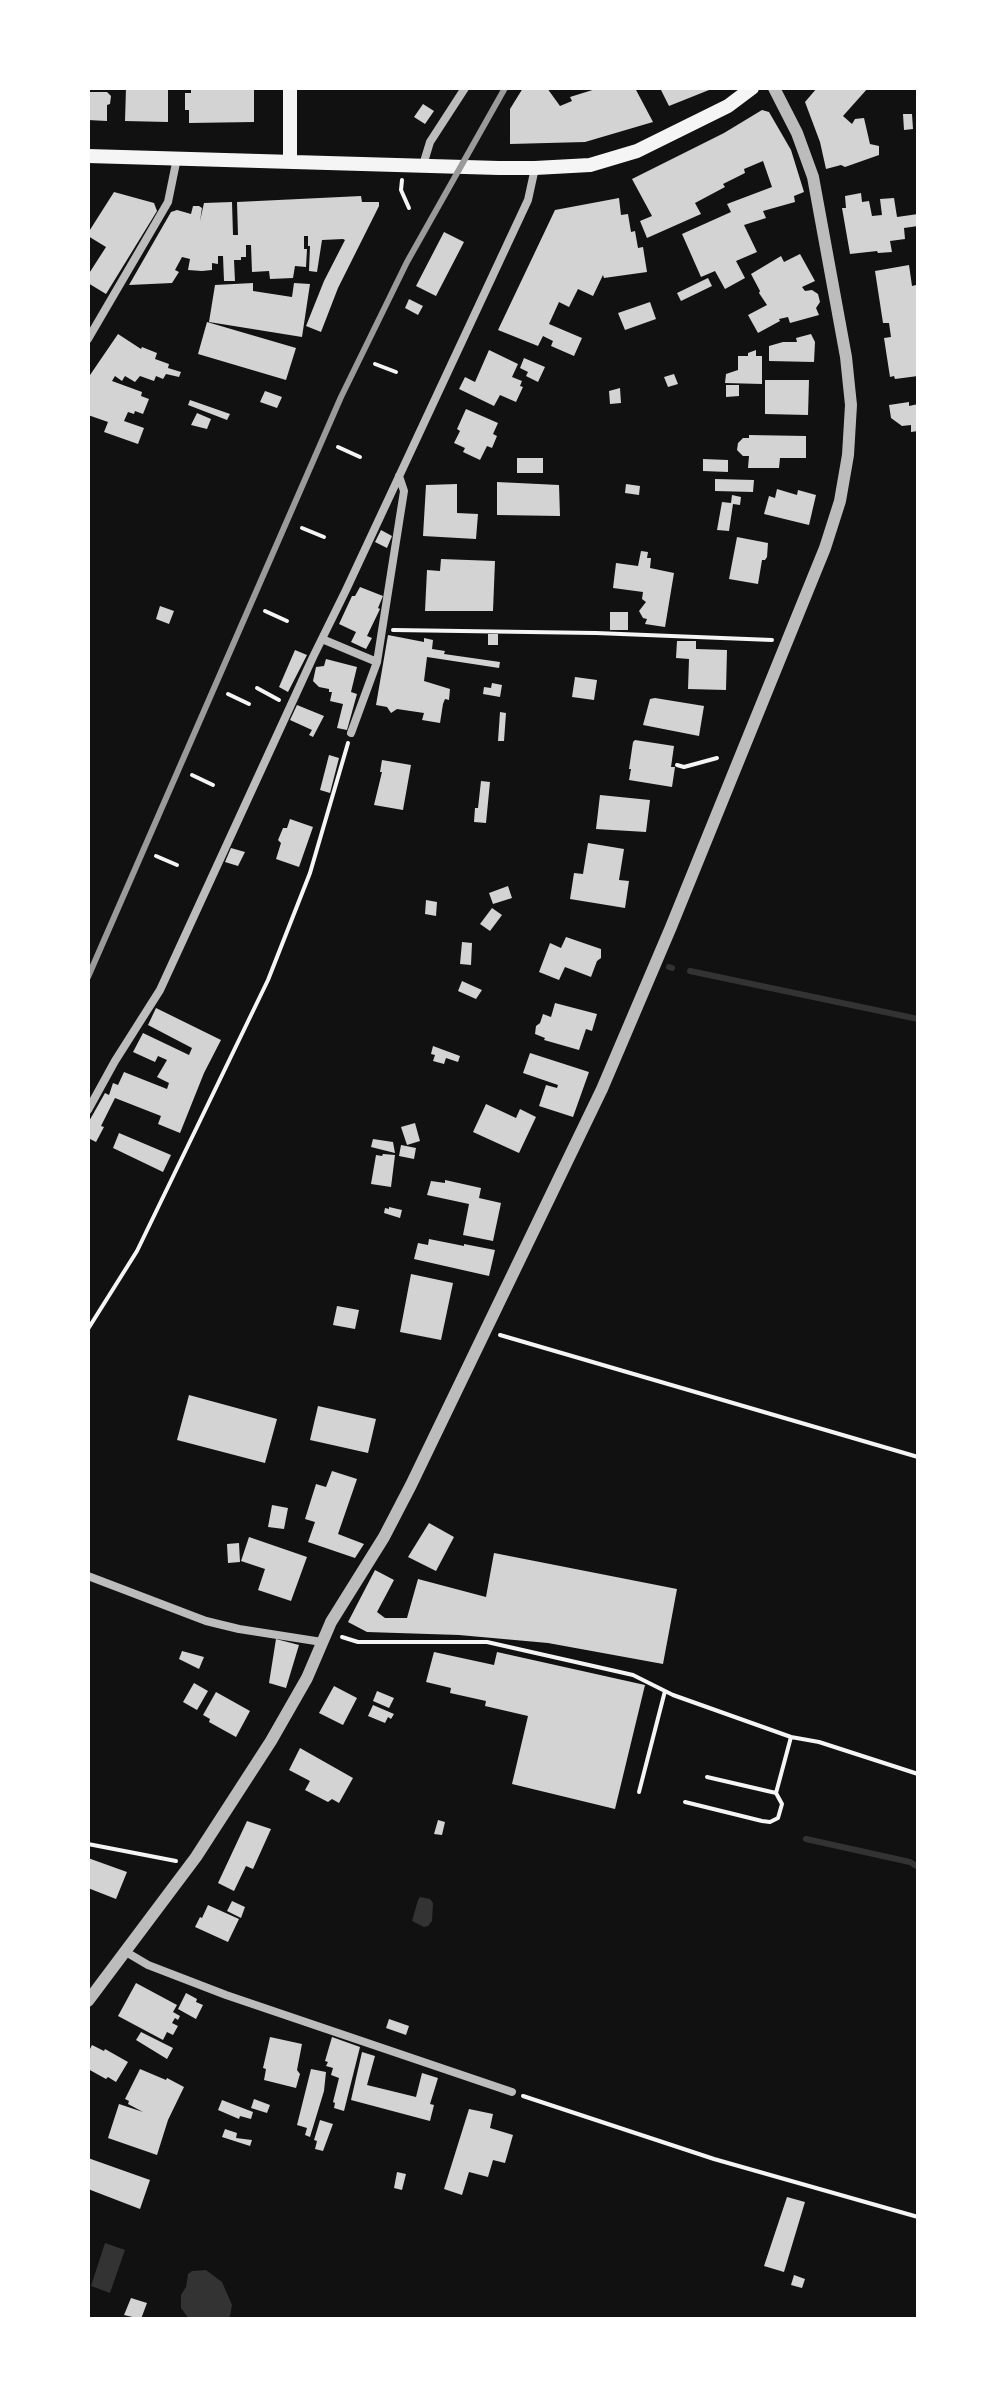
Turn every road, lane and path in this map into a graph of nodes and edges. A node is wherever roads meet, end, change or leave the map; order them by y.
1 (290, 88) edge
2 (465, 88) edge
3 (752, 88) edge
4 (774, 88) edge
5 (88, 156) edge
6 (177, 158) junction
7 (290, 162) junction
8 (404, 165) junction
9 (423, 165) junction
10 (535, 168) junction
11 (409, 208) dead end
12 (88, 339) edge
13 (375, 364) dead end
14 (396, 372) dead end
15 (338, 447) dead end
16 (360, 457) dead end
17 (399, 476) junction
18 (302, 528) dead end
19 (324, 537) dead end
20 (265, 611) dead end
21 (287, 621) dead end
22 (383, 629) junction
23 (322, 639) junction
24 (787, 640) junction
25 (377, 662) junction
26 (257, 688) dead end
27 (228, 694) dead end
28 (249, 704) dead end
29 (290, 707) junction
30 (351, 733) joint
31 (717, 758) dead end
32 (677, 765) dead end
33 (192, 775) dead end
34 (213, 785) dead end
35 (156, 856) dead end
36 (177, 865) dead end
37 (88, 1110) edge
38 (88, 1329) edge
39 (486, 1331) junction
40 (918, 1457) edge
41 (88, 1576) edge
42 (324, 1638) junction
43 (665, 1691) junction
44 (791, 1737) junction
45 (918, 1774) edge
46 (707, 1777) dead end
47 (639, 1792) dead end
48 (776, 1793) junction
49 (685, 1802) dead end
50 (88, 1844) edge
51 (173, 1871) dead end
52 (126, 1952) junction
53 (88, 2001) edge
54 (512, 2092) joint
55 (918, 2217) edge

1 - 7 main road
2 - 9 street
3 - 10 main road
4 - 24 street
5 - 6 main road
6 - 7 main road
6 - 12 street
7 - 8 main road
8 - 9 main road
8 - 11 path
9 - 10 main road
10 - 17 street
13 - 14 path
15 - 16 path
17 - 22 street
17 - 23 street
18 - 19 path
20 - 21 path
22 - 24 path
22 - 25 street
23 - 25 street
23 - 29 street
24 - 39 street
25 - 30 street
26 - 29 path
27 - 28 path
29 - 37 street
30 - 38 path
31 - 32 path
33 - 34 path
35 - 36 path
39 - 40 path
39 - 42 street
41 - 42 street
42 - 43 path
42 - 52 street
43 - 44 path
43 - 47 path
44 - 45 path
44 - 48 path
46 - 48 path
48 - 49 path
50 - 51 path
52 - 53 street
52 - 54 street
54 - 55 path

